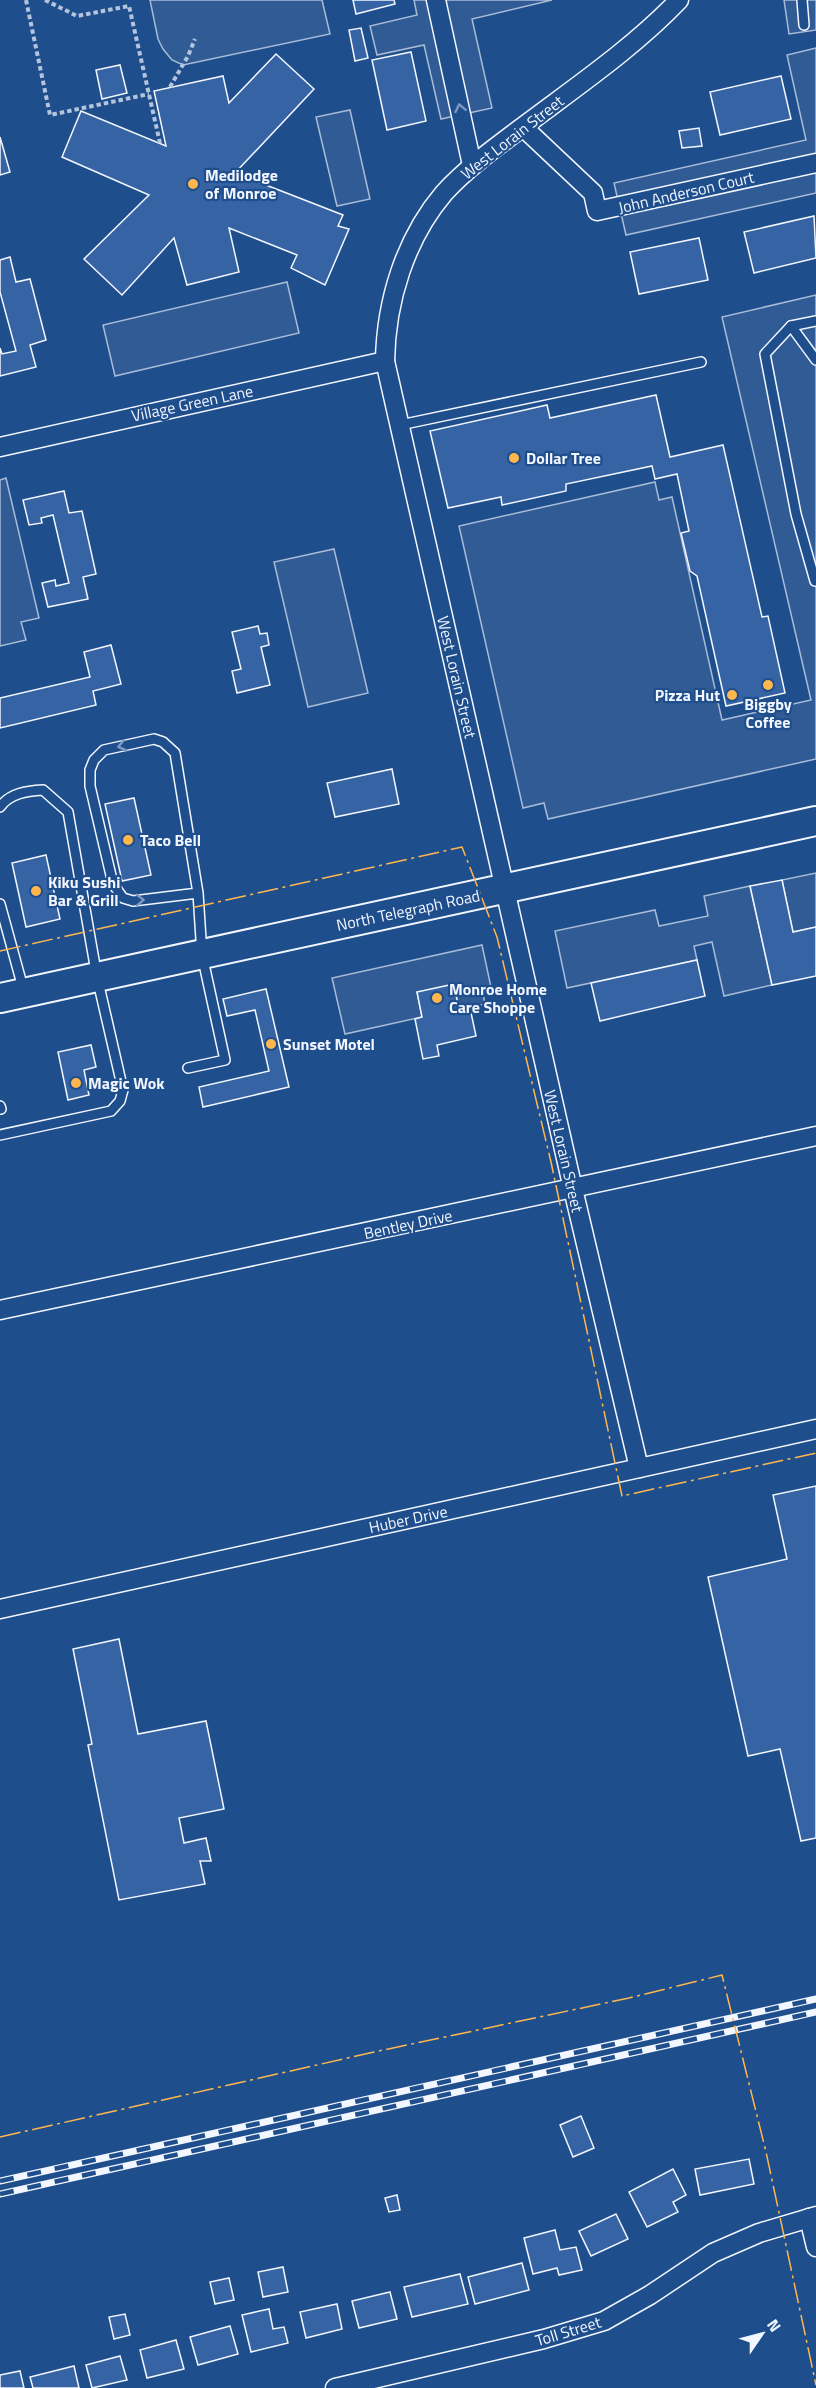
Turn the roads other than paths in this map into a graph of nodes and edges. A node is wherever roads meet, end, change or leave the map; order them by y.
1 (436, 0) edge
2 (679, 0) edge
3 (802, 0) edge
4 (804, 25) dead end
5 (523, 127) junction
6 (816, 163) edge
7 (472, 165) junction
8 (816, 321) edge
9 (791, 326) junction
10 (816, 360) edge
11 (385, 361) junction
12 (701, 362) dead end
13 (400, 425) junction
14 (0, 447) edge
15 (816, 583) edge
16 (0, 807) edge
17 (816, 821) edge
18 (506, 889) junction
19 (198, 893) junction
20 (0, 904) edge
21 (202, 955) junction
22 (97, 977) junction
23 (12, 996) edge
24 (188, 1068) dead end
25 (0, 1135) edge
26 (816, 1137) edge
27 (573, 1189) junction
28 (0, 1311) edge
29 (816, 1429) edge
30 (639, 1468) junction
31 (0, 1608) edge
32 (813, 2217) edge
33 (816, 2247) edge
34 (335, 2388) edge

7 -> 1 street
2 - 5 street, West Lorain Street
3 - 4 lane
5 - 6 street, John Anderson Court
5 - 7 street, West Lorain Street
7 - 11 street, West Lorain Street
8 - 9 lane
9 - 10 lane
9 - 15 lane
11 - 13 street, West Lorain Street
11 - 14 street, Village Green Lane
12 - 13 lane
13 - 18 street, West Lorain Street
16 - 22 lane
17 - 18 main road, North Telegraph Road
18 - 21 main road, North Telegraph Road
18 - 27 street, West Lorain Street
19 -> 19 lane
19 - 21 lane
20 - 23 lane
21 - 22 main road, North Telegraph Road
21 - 24 lane
22 - 23 main road, North Telegraph Road
22 - 25 lane
26 - 27 street, Bentley Drive
27 - 28 street, Bentley Drive
27 - 30 street, West Lorain Street
29 - 30 street, Huber Drive
30 - 31 street, Huber Drive
32 - 33 street
32 - 34 street, Toll Street

